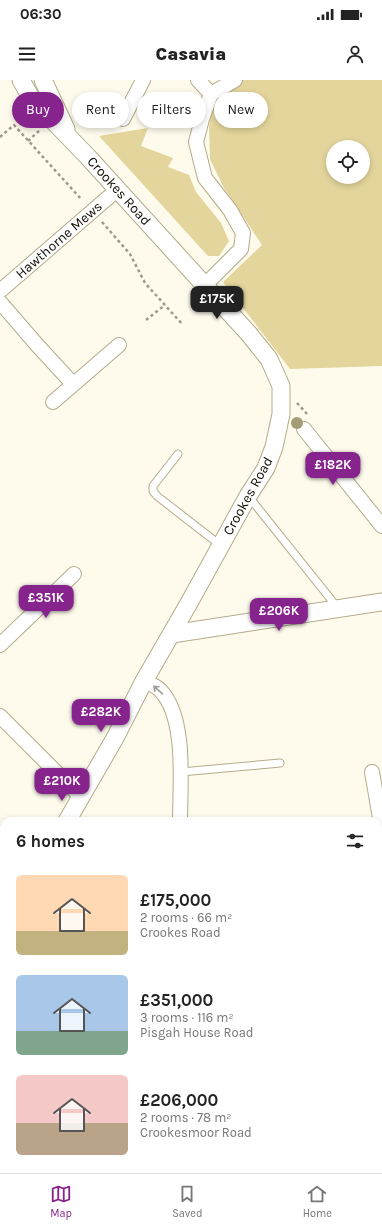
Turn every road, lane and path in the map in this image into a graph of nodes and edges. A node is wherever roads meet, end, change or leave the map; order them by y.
1 (21, 80) edge
2 (43, 80) edge
3 (143, 80) edge
4 (198, 80) edge
5 (236, 80) edge
6 (211, 94) junction
7 (129, 107) edge
8 (42, 128) edge
9 (70, 137) junction
10 (28, 141) dead end
11 (118, 189) junction
12 (205, 285) junction
13 (0, 291) edge
14 (0, 302) edge
15 (165, 305) dead end
16 (146, 320) dead end
17 (119, 345) dead end
18 (73, 384) junction
19 (53, 402) dead end
20 (304, 429) dead end
21 (178, 454) dead end
22 (248, 496) junction
23 (382, 526) edge
24 (220, 546) junction
25 (74, 574) dead end
26 (382, 602) edge
27 (339, 609) junction
28 (172, 634) junction
29 (0, 645) edge
30 (144, 681) junction
31 (0, 716) edge
32 (280, 763) dead end
33 (180, 772) junction
34 (372, 772) dead end
35 (81, 797) junction
36 (69, 817) edge
37 (180, 817) edge
38 (380, 817) edge

1 - 9 street
2 - 9 street
3 - 7 street
4 - 6 street
5 - 6 street
6 - 12 street
8 - 10 path
9 - 11 street, Crookes Road
11 - 12 street, Crookes Road
11 - 13 street, Hawthorne Mews
12 - 22 street, Crookes Road
14 - 18 street
15 - 16 path
17 - 18 street
18 - 19 street
20 - 23 street
21 - 24 lane
22 - 24 street, Crookes Road
22 - 27 lane
24 - 28 street, Crookes Road
25 - 29 street
26 - 27 street
27 - 28 street
28 - 30 street, Crookes Road
33 -> 30 street
30 - 35 street, Crookes Road
31 - 35 street
32 - 33 lane
33 - 37 street
34 - 38 street
35 - 36 street, Crookes Road

